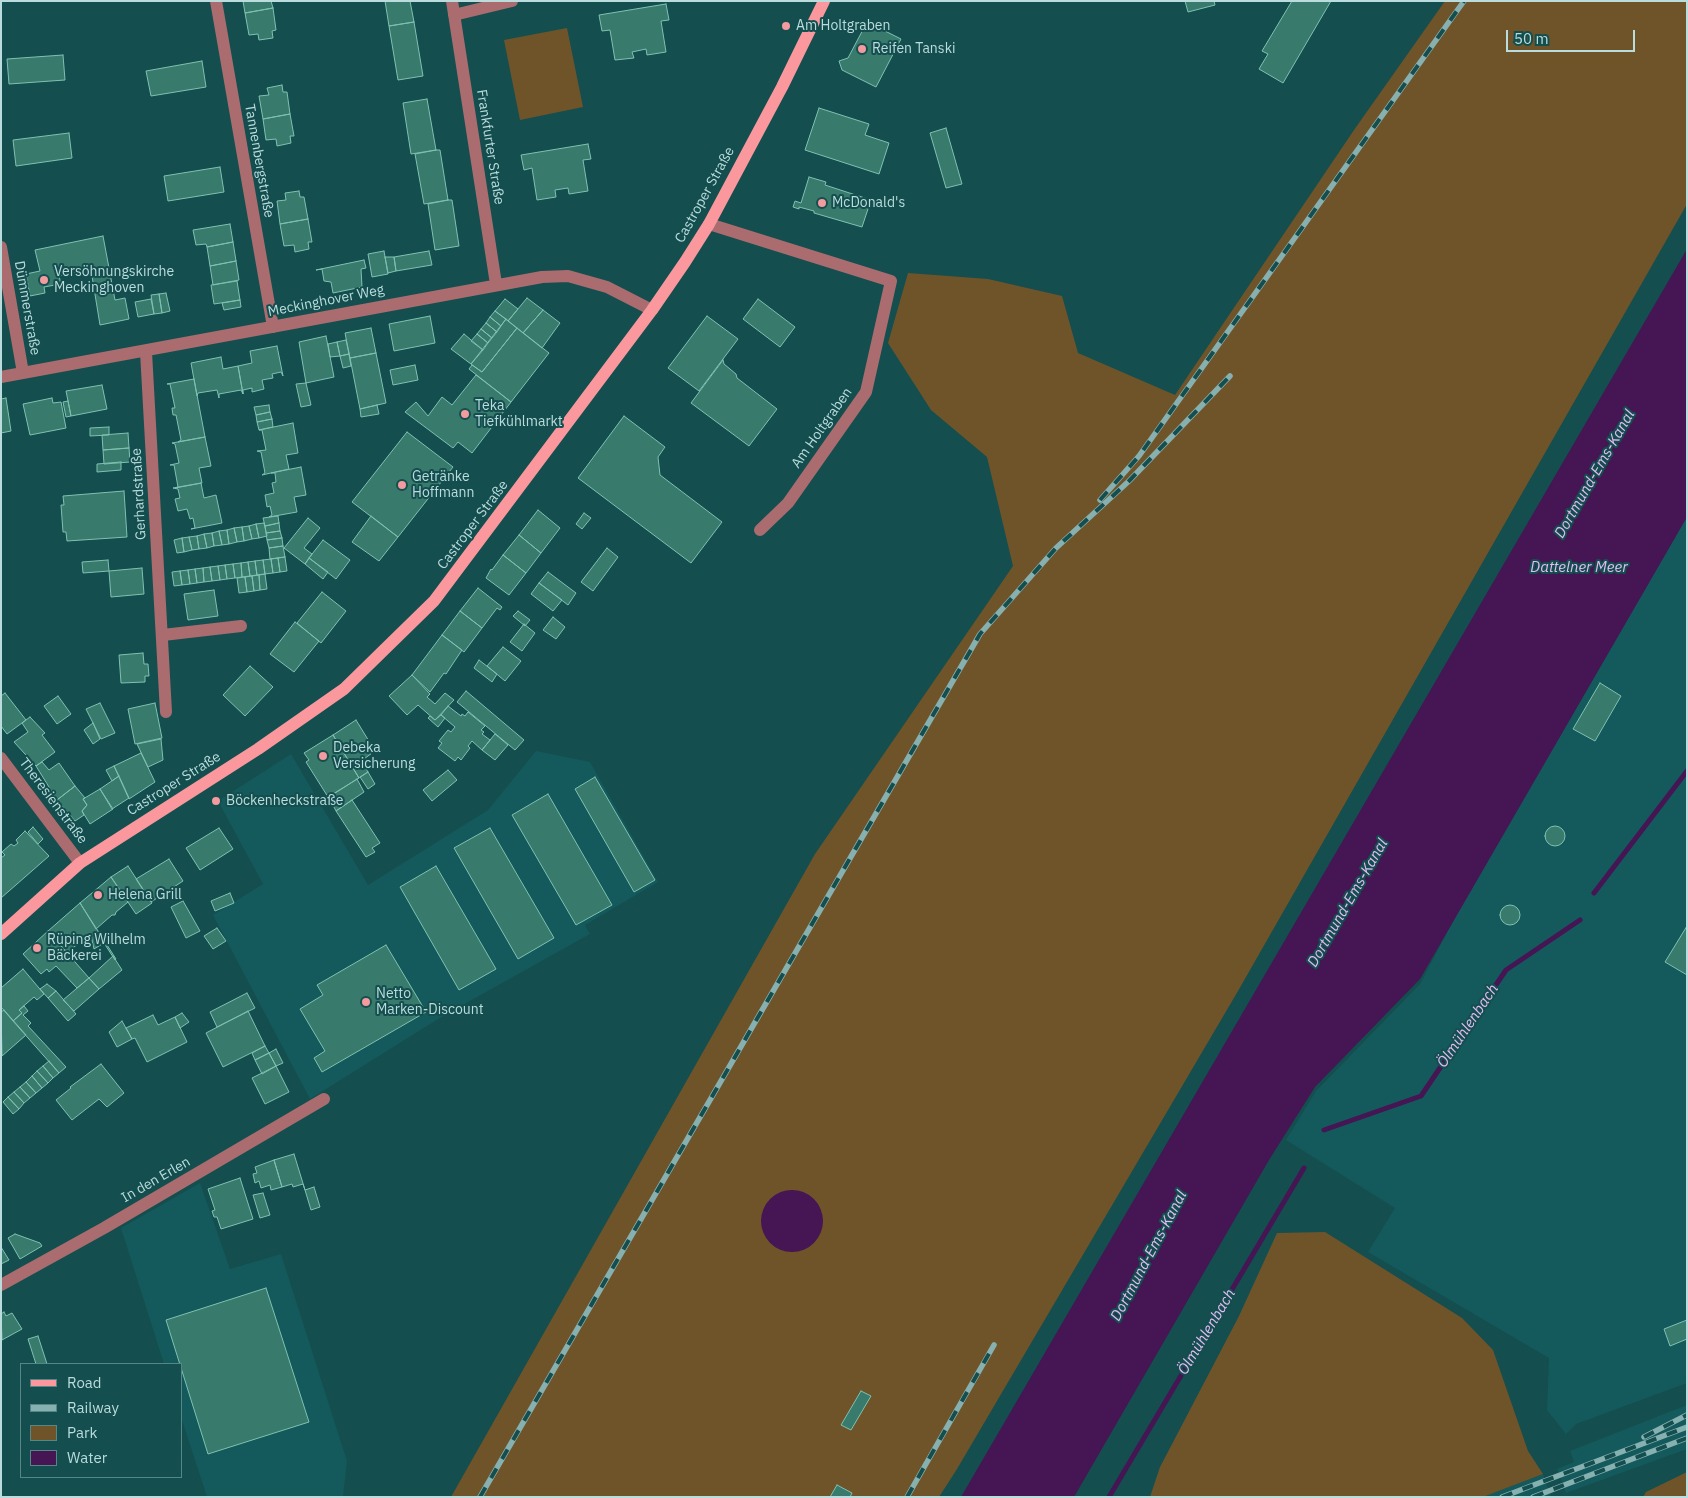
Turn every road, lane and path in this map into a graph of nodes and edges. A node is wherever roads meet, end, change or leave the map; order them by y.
1 (216, 1) edge
2 (452, 1) edge
3 (512, 1) edge
4 (824, 1) edge
5 (454, 15) junction
6 (709, 224) junction
7 (1, 247) edge
8 (496, 284) junction
9 (652, 310) junction
10 (273, 327) junction
11 (146, 352) junction
12 (23, 373) junction
13 (1, 377) edge
14 (760, 530) dead end
15 (241, 626) dead end
16 (163, 635) junction
17 (166, 712) dead end
18 (1, 758) edge
19 (80, 863) junction
20 (1, 934) edge
21 (324, 1099) dead end
22 (1, 1285) edge

1 - 10 street, Tannenbergstraße
2 - 5 street, Frankfurter Straße
3 - 5 street
4 - 6 main road, Castroper Straße
5 - 8 street, Frankfurter Straße
6 - 9 main road, Castroper Straße
6 - 14 street, Am Holtgraben
7 - 12 street, Dümmerstraße
8 - 9 street, Meckinghover Weg
8 - 10 street, Meckinghover Weg
9 - 19 main road, Castroper Straße
10 - 11 street, Meckinghover Weg
11 - 12 street, Meckinghover Weg
11 - 16 street, Gerhardstraße
12 - 13 street, Meckinghover Weg
15 - 16 street
16 - 17 street, Gerhardstraße
18 - 19 street, Theresienstraße
19 - 20 main road, Castroper Straße
21 - 22 street, In den Erlen

